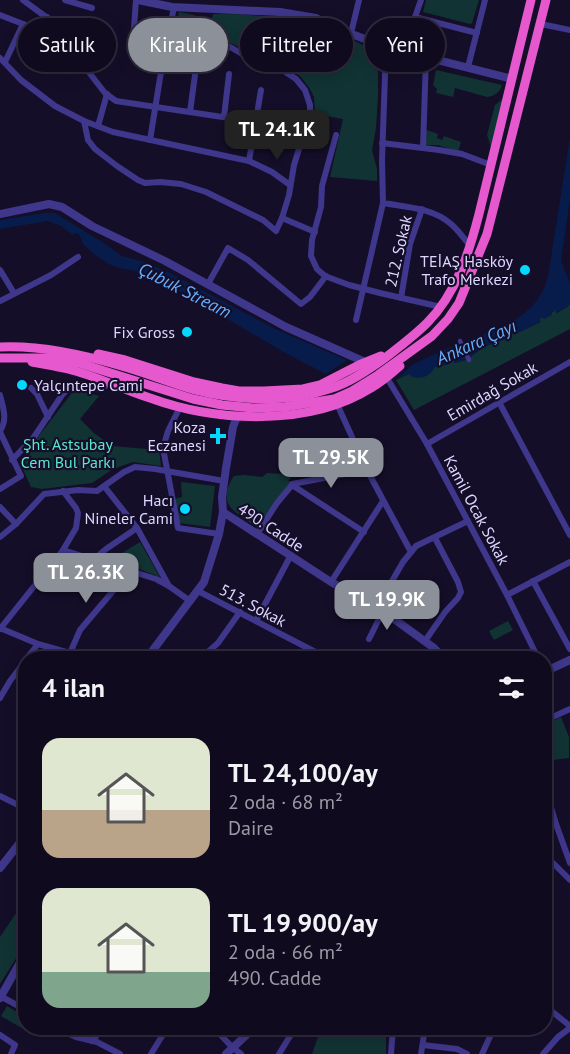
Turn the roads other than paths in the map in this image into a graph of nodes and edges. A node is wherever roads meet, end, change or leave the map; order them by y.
1 (23, 0) edge
2 (65, 0) edge
3 (137, 0) edge
4 (359, 0) edge
5 (421, 0) edge
6 (485, 0) edge
7 (531, 0) edge
8 (546, 0) edge
9 (188, 4) edge
10 (174, 7) junction
11 (92, 8) dead end
12 (0, 15) edge
13 (47, 16) joint
14 (415, 17) joint
15 (135, 18) edge
16 (172, 18) edge
17 (316, 18) edge
18 (18, 22) edge
19 (541, 24) junction
20 (353, 25) edge
21 (570, 30) edge
22 (18, 33) edge
23 (477, 33) junction
24 (228, 46) edge
25 (2, 60) edge
26 (445, 62) edge
27 (468, 67) junction
28 (161, 72) edge
29 (385, 72) edge
30 (426, 72) edge
31 (229, 74) dead end
32 (195, 75) dead end
33 (512, 79) junction
34 (261, 90) dead end
35 (107, 94) junction
36 (155, 106) junction
37 (190, 112) junction
38 (224, 117) junction
39 (84, 121) junction
40 (256, 122) junction
41 (98, 126) junction
42 (336, 135) dead end
43 (150, 140) junction
44 (382, 143) junction
45 (423, 148) junction
46 (249, 161) junction
47 (491, 165) junction
48 (290, 185) junction
49 (383, 203) junction
50 (422, 209) junction
51 (0, 214) edge
52 (282, 218) junction
53 (315, 232) junction
54 (470, 246) junction
55 (78, 257) dead end
56 (0, 270) edge
57 (326, 276) junction
58 (208, 284) junction
59 (363, 289) junction
60 (14, 293) junction
61 (401, 298) junction
62 (0, 301) edge
63 (441, 307) junction
64 (357, 321) dead end
65 (460, 341) dead end
66 (0, 347) edge
67 (20, 347) junction
68 (5, 358) edge
69 (405, 358) junction
70 (470, 360) dead end
71 (570, 362) edge
72 (366, 365) junction
73 (122, 371) junction
74 (388, 376) junction
75 (112, 383) junction
76 (208, 385) junction
77 (32, 388) dead end
78 (238, 391) junction
79 (265, 391) junction
80 (0, 395) edge
81 (499, 402) junction
82 (337, 404) junction
83 (180, 407) junction
84 (203, 411) junction
85 (237, 416) junction
86 (48, 417) junction
87 (263, 417) junction
88 (0, 432) edge
89 (426, 444) junction
90 (12, 459) junction
91 (367, 470) junction
92 (167, 471) junction
93 (224, 481) junction
94 (291, 484) junction
95 (104, 486) junction
96 (0, 489) edge
97 (63, 491) junction
98 (383, 501) junction
99 (1, 511) edge
100 (223, 512) junction
101 (468, 521) junction
102 (16, 524) junction
103 (137, 528) junction
104 (364, 532) junction
105 (219, 534) junction
106 (257, 534) junction
107 (570, 535) edge
108 (0, 537) edge
109 (435, 538) junction
110 (63, 550) junction
111 (411, 552) junction
112 (291, 555) junction
113 (93, 560) junction
114 (570, 562) edge
115 (130, 571) junction
116 (331, 582) junction
117 (533, 582) junction
118 (169, 586) junction
119 (198, 591) junction
120 (507, 595) junction
121 (190, 601) junction
122 (380, 609) junction
123 (240, 612) junction
124 (256, 621) junction
125 (0, 629) edge
126 (369, 639) dead end
127 (425, 641) junction
128 (38, 644) junction
129 (570, 649) edge
130 (32, 651) edge
131 (63, 651) edge
132 (71, 651) edge
133 (152, 651) edge
134 (210, 651) edge
135 (314, 651) edge
136 (436, 651) edge
137 (535, 651) edge
138 (570, 660) edge
139 (552, 668) edge
140 (18, 670) edge
141 (0, 698) edge
142 (570, 709) edge
143 (552, 717) edge
144 (0, 796) edge
145 (18, 805) edge
146 (552, 811) edge
147 (18, 844) edge
148 (552, 862) edge
149 (570, 863) edge
150 (0, 867) edge
151 (570, 880) edge
152 (18, 966) edge
153 (0, 997) edge
154 (18, 1006) edge
155 (552, 1012) edge
156 (570, 1027) edge
157 (0, 1035) edge
158 (72, 1035) edge
159 (97, 1035) edge
160 (163, 1035) edge
161 (221, 1035) edge
162 (247, 1035) edge
163 (291, 1035) edge
164 (392, 1035) edge
165 (424, 1035) edge
166 (491, 1035) edge
167 (92, 1041) junction
168 (423, 1045) junction
169 (233, 1048) junction
170 (11, 1054) edge
171 (120, 1054) edge
172 (151, 1054) edge
173 (226, 1054) edge
174 (241, 1054) edge
175 (279, 1054) edge
176 (391, 1054) edge
177 (421, 1054) edge
178 (467, 1054) edge
179 (482, 1054) edge
180 (543, 1054) edge

1 - 13 street
2 - 11 street
3 - 10 street
3 - 15 street
4 - 20 street
5 - 14 street
6 - 23 street
7 - 33 highway
8 - 19 highway
9 - 10 street
9 - 17 street
10 - 16 street
12 - 18 street
13 - 35 street
14 - 23 street
19 - 21 street
19 - 69 highway
22 - 25 street
23 - 27 street
24 - 48 street
25 - 39 street
26 - 27 street
27 - 33 street
28 - 36 street
29 - 44 street
30 - 45 street
31 - 38 street
32 - 37 street
33 - 47 highway
34 - 40 street
35 - 36 street
35 - 41 street
36 - 37 street
36 - 43 street
37 - 38 street
38 - 40 street
39 - 41 street
39 - 52 street
40 - 46 street
41 - 43 street
42 - 53 street
43 - 46 street
44 - 45 street
44 - 49 street
45 - 47 street
46 - 48 street
47 - 54 highway
48 - 52 street
49 - 50 street
49 - 59 street
50 - 54 street
50 - 61 street, 212. Sokak
51 - 58 street
52 - 53 street
53 - 57 street
54 - 63 highway
55 - 60 street
56 - 60 street
57 - 58 street
57 - 59 street
58 - 72 street
59 - 61 street
59 - 64 street
60 - 62 street
61 - 63 street
63 - 72 highway
65 - 70 street
66 - 67 highway
67 - 73 highway
67 - 76 highway
68 - 73 highway
68 - 75 highway
69 - 73 highway
69 - 74 highway
71 - 81 street, Emirdağ Sokak
72 - 73 highway
72 - 79 highway
74 - 82 highway
74 - 89 street, Kamil Ocak Sokak
75 - 83 highway
75 - 86 street
76 - 78 highway
76 - 84 highway
77 - 86 street
78 - 79 highway
78 - 85 highway
78 - 85 highway
79 - 87 highway
80 - 88 street
81 - 89 street, Emirdağ Sokak
81 - 107 street
82 - 87 highway
82 - 91 street
83 - 84 highway
83 - 92 street
84 - 85 highway
85 - 87 highway
85 - 93 street, 490. Cadde
86 - 90 street
88 - 90 street
89 - 101 street, Kamil Ocak Sokak
90 - 96 street
91 - 94 street
91 - 98 street
92 - 93 street
92 - 95 street
92 - 105 street
93 - 100 street, 490. Cadde
94 - 104 street
94 - 106 street
95 - 97 street
95 - 103 street
97 - 102 street
97 - 110 street
98 - 104 street
98 - 111 street
99 - 102 street
100 - 105 street
100 - 106 street, 490. Cadde
101 - 109 street
101 - 120 street, Kamil Ocak Sokak
102 - 108 street
103 - 113 street
103 - 118 street
104 - 116 street
105 - 119 street
106 - 112 street, 490. Cadde
109 - 111 street
109 - 127 street
110 - 113 street
110 - 125 street
111 - 122 street
112 - 116 street, 490. Cadde
112 - 124 street
113 - 115 street
114 - 117 street
115 - 118 street
115 - 132 street
116 - 122 street, 490. Cadde
117 - 120 street
117 - 129 street
118 - 121 street
119 - 121 street
119 - 123 street, 513. Sokak
120 - 137 street, Kamil Ocak Sokak
121 - 133 street
122 - 126 street
122 - 127 street, 490. Cadde
123 - 124 street, 513. Sokak
123 - 134 street
124 - 135 street, 513. Sokak
125 - 128 street
127 - 136 street, 490. Cadde
128 - 130 street
128 - 131 street
138 - 139 street
140 - 141 street
142 - 143 street
144 - 145 street
146 - 149 street
147 - 150 street
148 - 151 street
152 - 153 street
153 - 154 street
155 - 156 street
156 - 180 street
157 - 170 street
158 - 167 street
159 - 167 street
160 - 172 street
161 - 169 street
162 - 169 street
163 - 175 street
164 - 176 street
165 - 168 street
166 - 179 street
167 - 171 street
168 - 177 street
168 - 178 street
169 - 173 street
169 - 174 street

